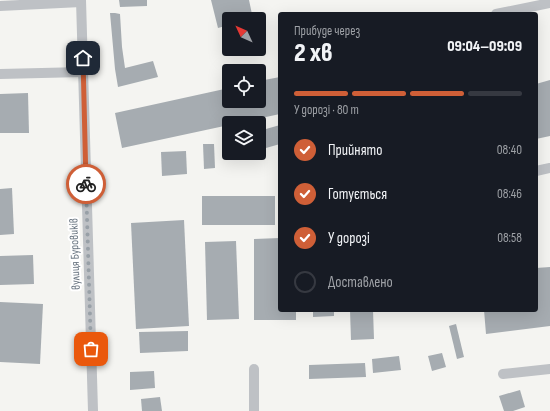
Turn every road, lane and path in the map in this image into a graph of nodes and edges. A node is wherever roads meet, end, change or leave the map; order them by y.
1 (81, 1) edge
2 (550, 3) edge
3 (0, 6) edge
4 (506, 12) edge
5 (83, 72) junction
6 (0, 74) edge
7 (550, 168) edge
8 (538, 171) edge
9 (550, 368) edge
10 (254, 369) dead end
11 (503, 374) dead end
12 (93, 411) edge
13 (254, 411) edge

1 - 3 street
1 - 5 street, вулиця Буровиків
2 - 4 street
5 - 6 street
5 - 12 street, вулиця Буровиків
7 - 8 street
9 - 11 street
10 - 13 street

